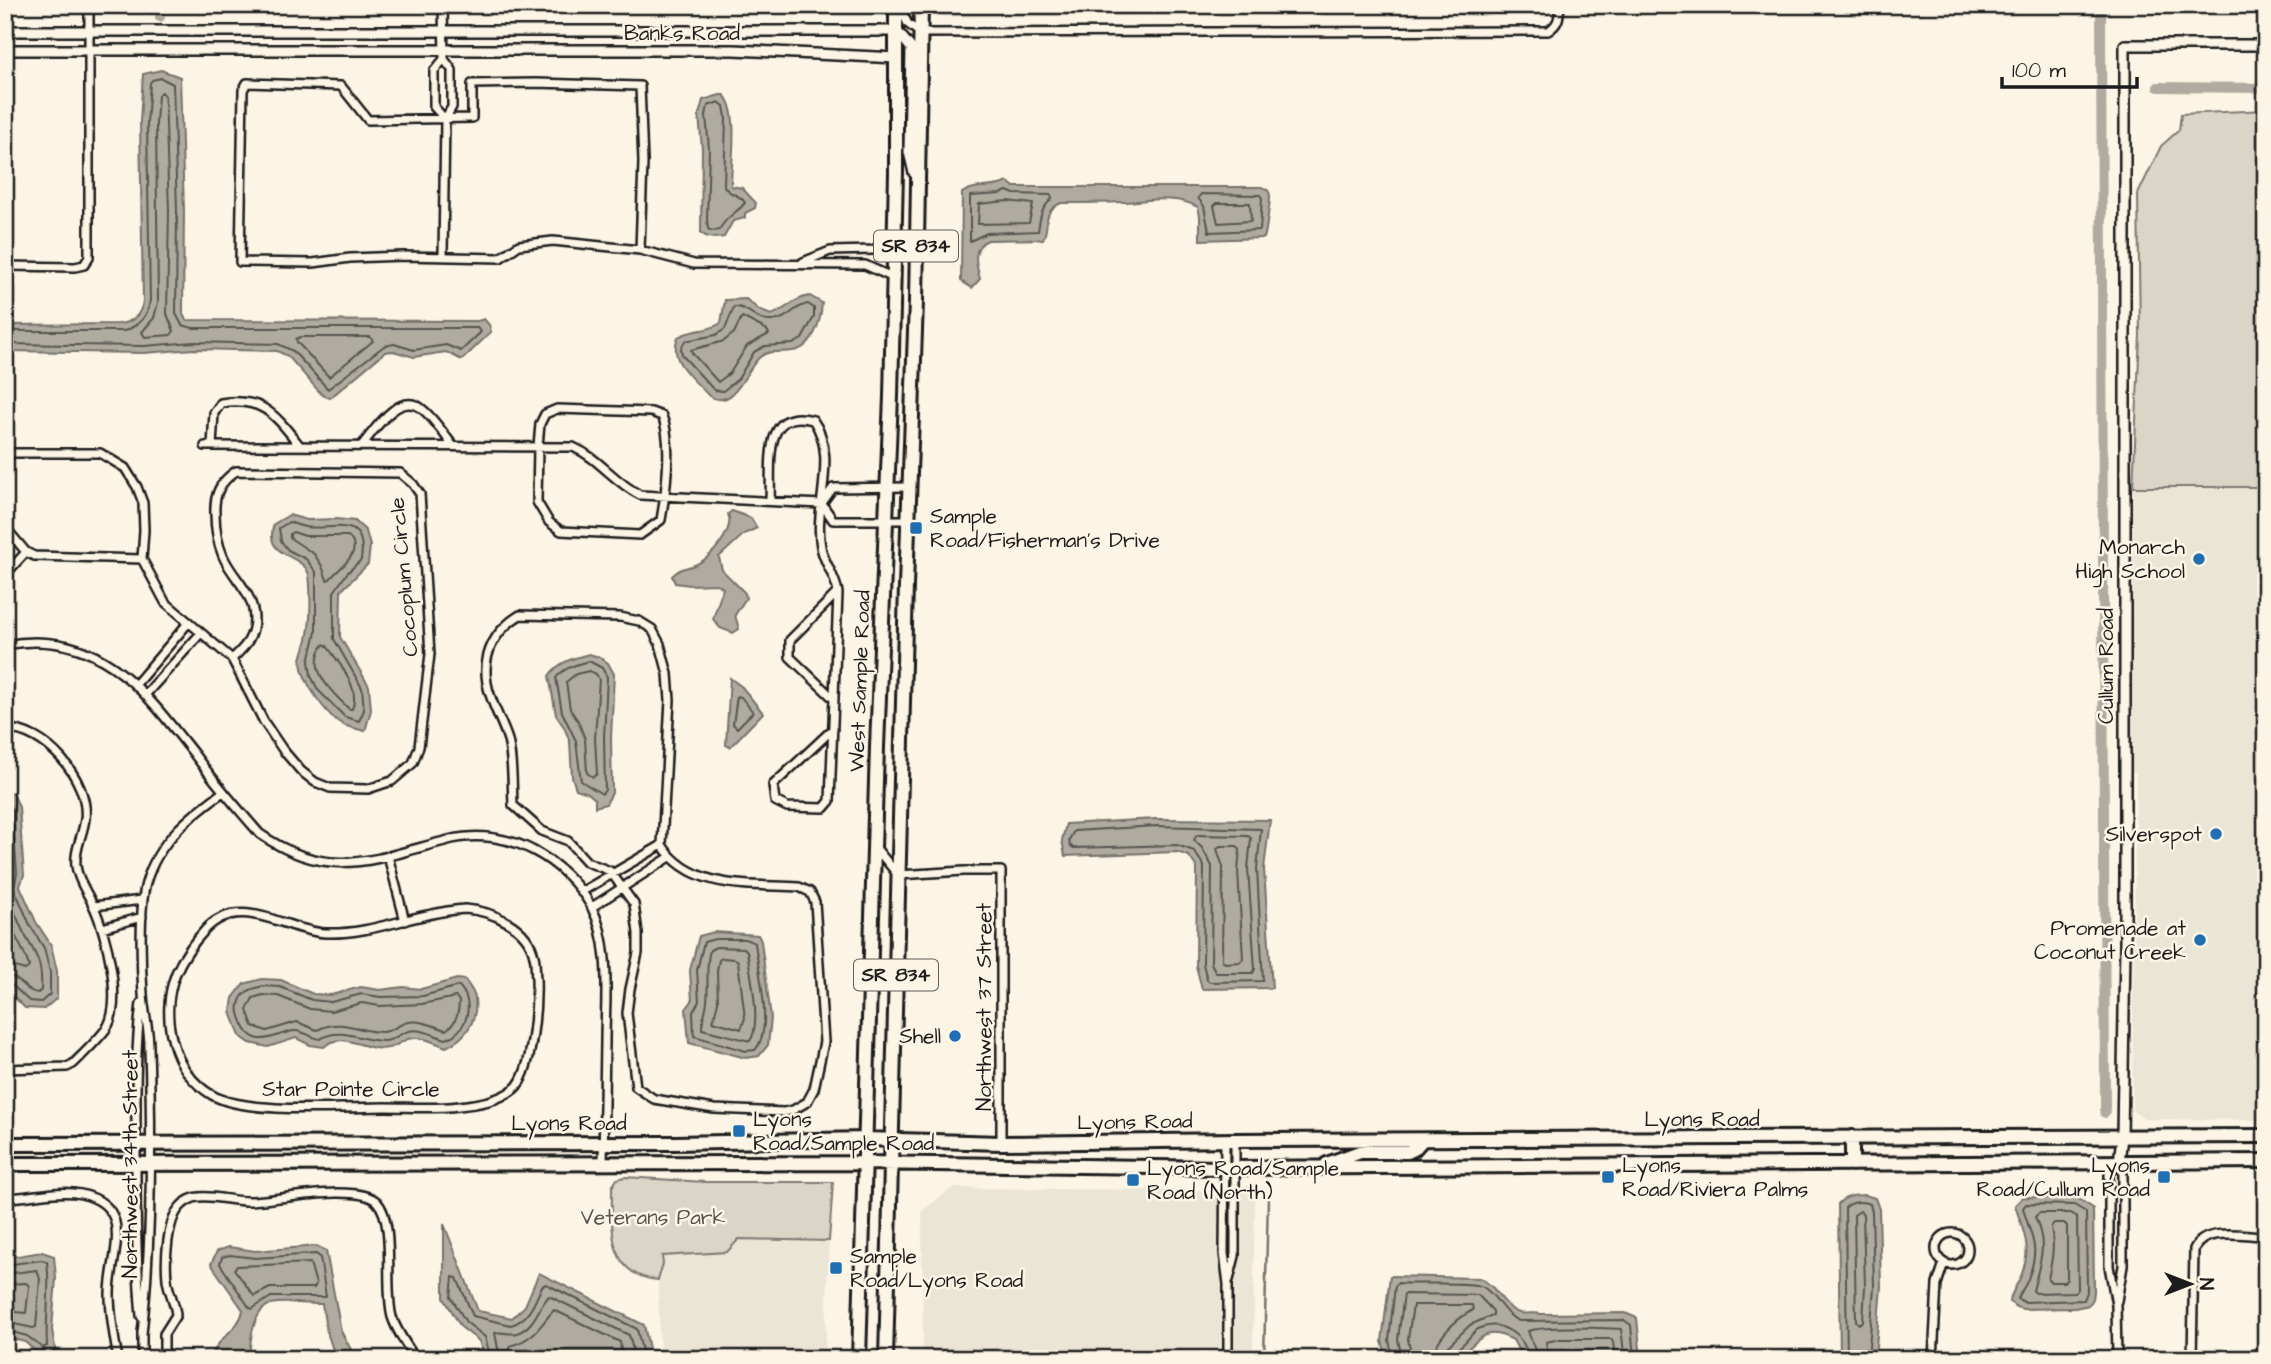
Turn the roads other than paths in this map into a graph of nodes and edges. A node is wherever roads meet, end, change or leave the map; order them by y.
1 (89, 5) edge
2 (443, 5) edge
3 (897, 5) edge
4 (921, 5) edge
5 (1560, 5) edge
6 (5, 31) edge
7 (89, 31) junction
8 (897, 31) junction
9 (444, 32) junction
10 (920, 33) junction
11 (2266, 46) edge
12 (89, 49) junction
13 (5, 50) edge
14 (444, 54) junction
15 (897, 58) junction
16 (444, 118) junction
17 (917, 185) junction
18 (894, 230) junction
19 (640, 250) junction
20 (443, 256) junction
21 (800, 264) junction
22 (5, 266) edge
23 (894, 278) junction
24 (362, 445) junction
25 (300, 446) junction
26 (453, 446) junction
27 (538, 446) junction
28 (5, 460) edge
29 (888, 487) junction
30 (910, 487) junction
31 (666, 496) junction
32 (770, 501) junction
33 (822, 504) junction
34 (908, 520) junction
35 (886, 521) junction
36 (5, 527) edge
37 (26, 552) junction
38 (142, 559) junction
39 (5, 575) edge
40 (838, 593) junction
41 (188, 622) junction
42 (201, 634) junction
43 (5, 645) edge
44 (232, 659) junction
45 (136, 684) junction
46 (146, 694) junction
47 (834, 699) junction
48 (5, 729) edge
49 (833, 729) junction
50 (223, 792) junction
51 (662, 845) junction
52 (874, 845) junction
53 (388, 856) junction
54 (670, 857) junction
55 (613, 875) junction
56 (898, 875) junction
57 (624, 887) junction
58 (581, 892) junction
59 (142, 901) junction
60 (94, 906) junction
61 (592, 907) junction
62 (142, 918) junction
63 (405, 921) junction
64 (102, 928) junction
65 (143, 994) junction
66 (5, 1069) edge
67 (2266, 1136) edge
68 (1852, 1137) junction
69 (2122, 1137) junction
70 (865, 1139) junction
71 (893, 1140) junction
72 (1230, 1140) junction
73 (1422, 1140) junction
74 (604, 1143) junction
75 (1001, 1143) junction
76 (5, 1144) edge
77 (135, 1144) junction
78 (150, 1144) junction
79 (2266, 1161) edge
80 (2119, 1162) junction
81 (863, 1163) junction
82 (5, 1164) edge
83 (135, 1164) junction
84 (151, 1164) junction
85 (603, 1164) junction
86 (890, 1164) junction
87 (1852, 1164) junction
88 (1230, 1167) junction
89 (1317, 1167) junction
90 (5, 1198) edge
91 (2266, 1236) edge
92 (1944, 1263) junction
93 (2116, 1305) junction
94 (142, 1334) junction
95 (2266, 1351) edge
96 (117, 1359) edge
97 (142, 1359) edge
98 (164, 1359) edge
99 (416, 1359) edge
100 (859, 1359) edge
101 (886, 1359) edge
102 (1228, 1359) edge
103 (1933, 1359) edge
104 (2116, 1359) edge
105 (2192, 1359) edge
106 (2241, 1359) edge

1 - 7 street
2 - 9 street
3 - 8 main road, West Sample Road / SR 834
3 - 10 street
4 - 10 main road, West Sample Road / SR 834
5 - 10 street
6 - 7 street, Banks Road
7 - 9 street, Banks Road
7 - 12 street
8 - 9 street, Banks Road
8 - 15 main road, West Sample Road / SR 834
8 - 17 street
9 - 14 street
10 - 17 main road, West Sample Road / SR 834
11 - 69 street, Cullum Road
12 - 13 street, Banks Road
12 - 14 street, Banks Road
12 - 22 street
14 - 15 street, Banks Road
14 - 16 street
14 - 16 street
15 - 18 main road, West Sample Road / SR 834
16 - 19 street
16 - 20 street
16 - 20 street
17 - 30 main road, West Sample Road / SR 834
18 - 21 street
18 - 23 main road, West Sample Road / SR 834
19 - 20 street
19 - 21 street
21 - 23 street
23 - 29 main road, West Sample Road / SR 834
24 - 25 street
24 - 26 street
24 - 26 street
25 - 25 street
26 - 27 street
27 - 31 street
27 - 31 street
27 - 31 street
28 - 38 street
29 - 30 street
29 - 33 street
29 - 35 main road, West Sample Road / SR 834
30 - 34 main road, West Sample Road / SR 834
31 - 32 street
32 - 33 street
32 - 33 street
33 - 35 street
33 - 40 street
34 - 35 street
34 - 56 main road, West Sample Road / SR 834
35 - 52 main road, West Sample Road / SR 834
36 - 37 street
37 - 38 street
37 - 39 street
38 - 41 street, Cocoplum Circle
40 - 47 street
40 - 47 street
41 - 42 street, Cocoplum Circle
41 - 45 street
42 - 44 street, Cocoplum Circle
42 - 46 street
43 - 45 street
44 - 44 street, Cocoplum Circle
45 - 46 street
46 - 50 street
47 - 49 street
48 - 60 street
49 - 49 street
50 - 53 street
50 - 59 street, Northwest 34th Street
51 - 54 street
51 - 55 street
51 - 55 street
52 - 56 street
52 - 70 main road, West Sample Road / SR 834
53 - 58 street
53 - 63 street
54 - 57 street
54 - 57 street
55 - 57 street
55 - 58 street
56 - 71 main road, West Sample Road / SR 834
56 - 75 street, Northwest 37 Street
57 - 61 street
58 - 61 street
59 - 60 street
59 - 62 street, Northwest 34th Street
60 - 64 street
61 - 74 street
62 - 64 street
62 - 65 street, Northwest 34th Street
63 - 63 street, Star Pointe Circle
64 - 66 street
65 - 77 street, Northwest 34th Street
65 - 78 street, Northwest 34th Street
67 - 69 main road, Lyons Road
68 - 69 main road, Lyons Road
68 - 73 main road, Lyons Road
68 - 87 main road
69 - 80 street, Cullum Road
70 - 71 main road, Lyons Road
70 - 74 main road, Lyons Road
70 - 81 main road, West Sample Road / SR 834
71 - 75 main road, Lyons Road
71 - 86 main road, West Sample Road / SR 834
72 - 73 main road, Lyons Road
72 - 75 main road, Lyons Road
72 - 88 street
73 - 89 main road
74 - 78 main road, Lyons Road
74 - 85 street
76 - 77 main road, Lyons Road
77 - 78 main road, Lyons Road
77 - 83 street, Northwest 34th Street
78 - 84 street, Northwest 34th Street
79 - 80 main road, Lyons Road
80 - 87 main road, Lyons Road
80 - 93 street
80 - 93 street
81 - 85 main road, Lyons Road
81 - 86 main road, Lyons Road
81 - 100 main road, West Sample Road / SR 834
82 - 83 main road, Lyons Road
83 - 84 main road, Lyons Road
83 - 94 street, Northwest 34th Street
84 - 85 main road, Lyons Road
84 - 94 street, Northwest 34th Street
86 - 88 main road, Lyons Road
86 - 101 main road, West Sample Road / SR 834
87 - 89 main road, Lyons Road
88 - 89 main road, Lyons Road
88 - 102 street
90 - 96 street
91 - 105 street
92 - 92 street
92 - 103 street
93 - 104 street
94 - 97 street, Northwest 34th Street
95 - 106 street
98 - 99 street

